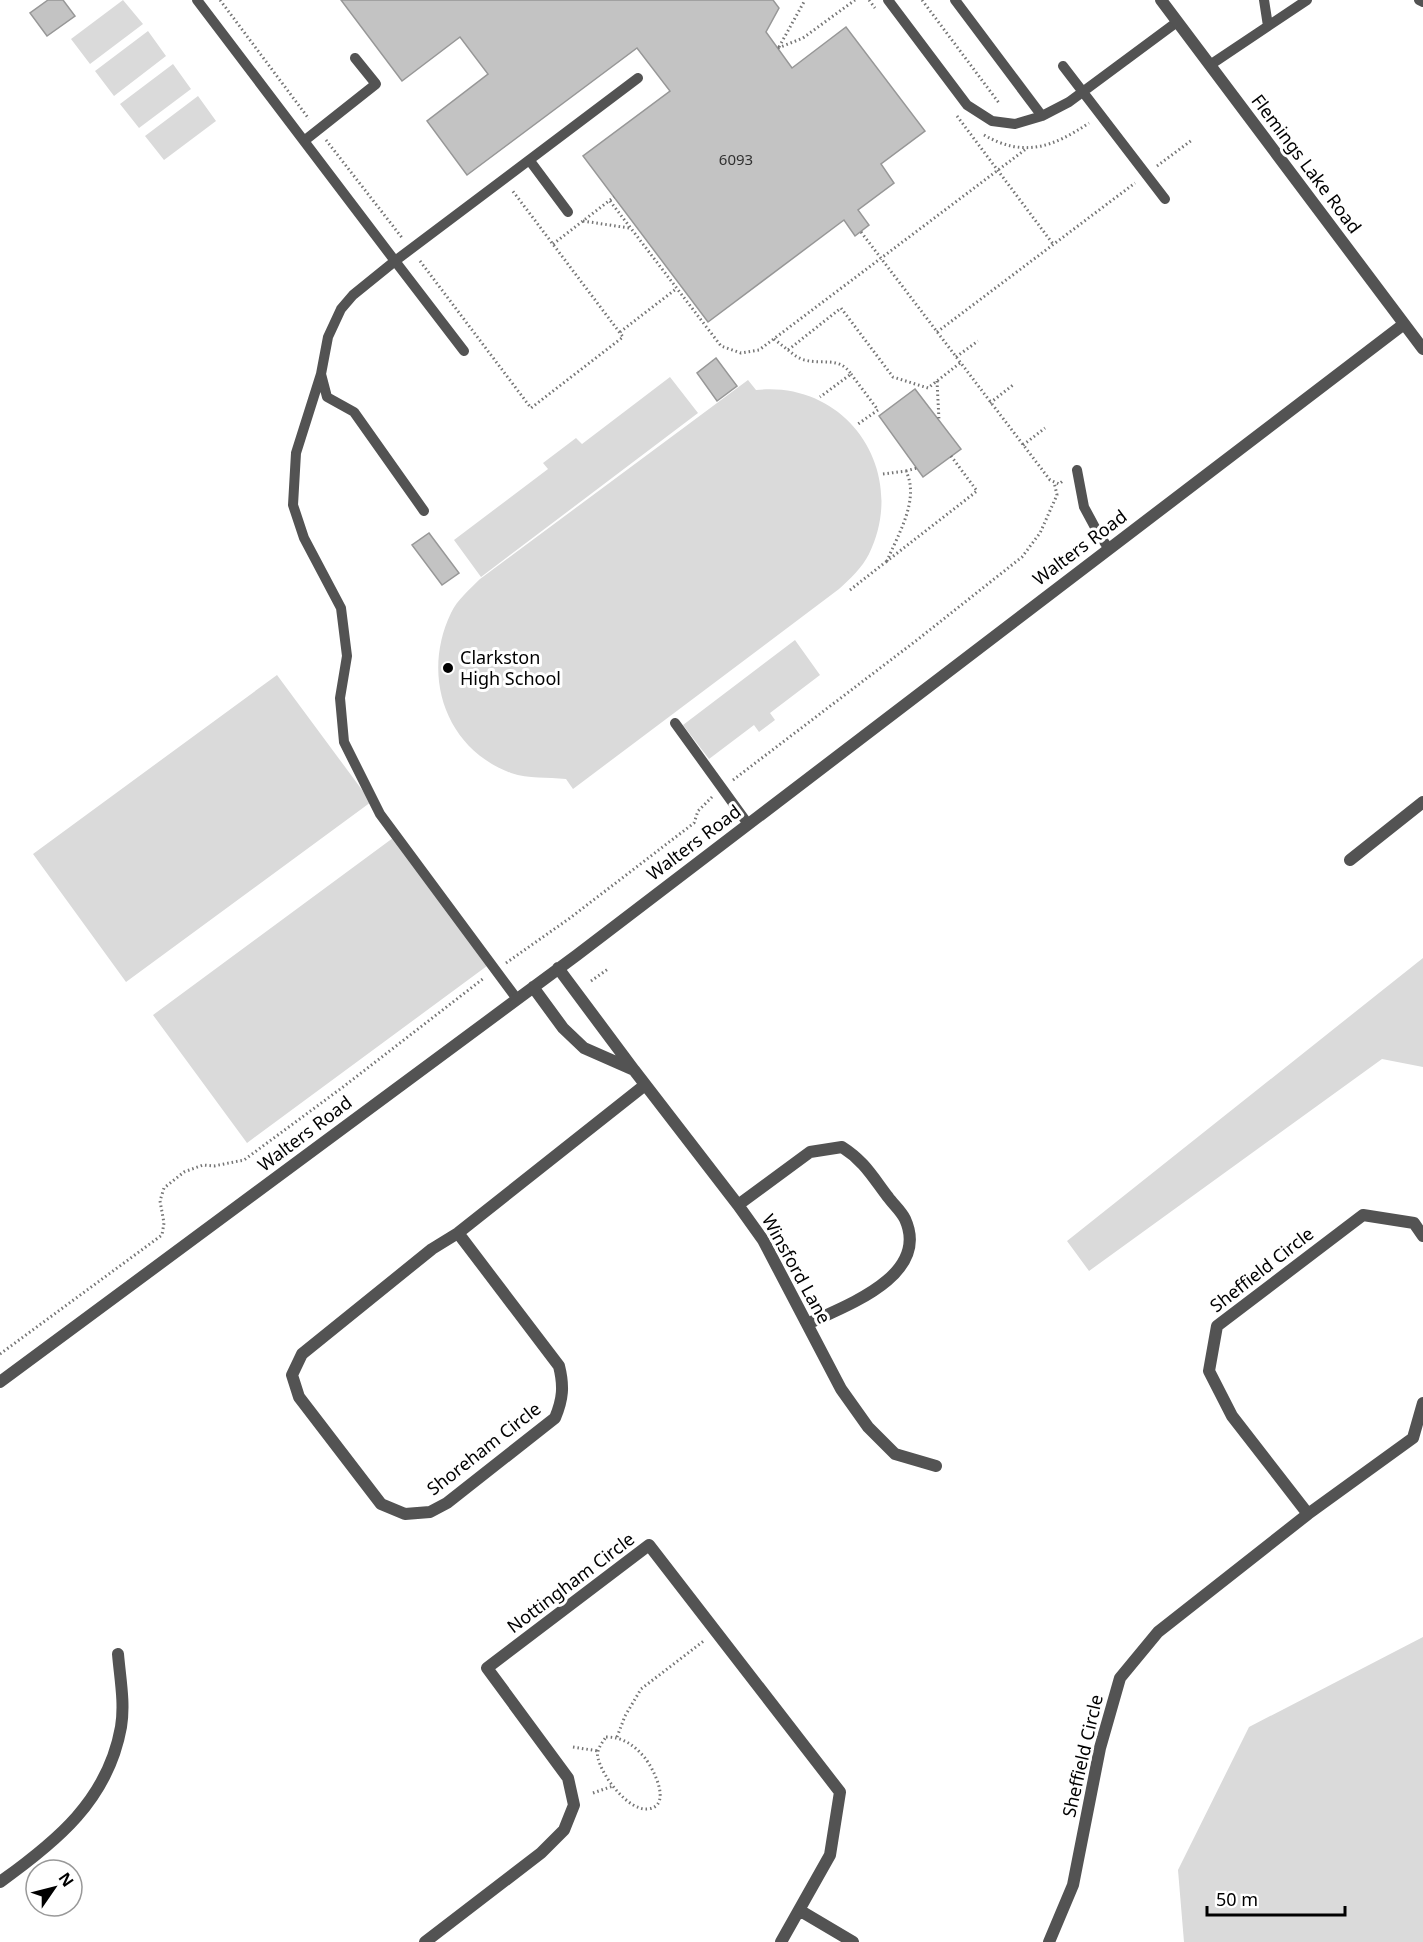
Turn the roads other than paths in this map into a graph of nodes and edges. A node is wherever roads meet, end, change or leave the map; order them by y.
1 (197, 0) edge
2 (888, 0) edge
3 (955, 0) edge
4 (1161, 0) edge
5 (1264, 0) edge
6 (1307, 0) edge
7 (1419, 0) edge
8 (1423, 2) edge
9 (1177, 22) junction
10 (1268, 26) junction
11 (355, 58) dead end
12 (1210, 65) junction
13 (1064, 66) dead end
14 (638, 78) dead end
15 (1083, 92) junction
16 (1042, 116) junction
17 (304, 141) junction
18 (530, 161) junction
19 (1165, 199) dead end
20 (568, 212) dead end
21 (395, 261) junction
22 (1404, 324) junction
23 (1423, 349) edge
24 (464, 351) dead end
25 (321, 374) junction
26 (1077, 470) road end
27 (424, 511) dead end
28 (1109, 549) junction
29 (675, 723) dead end
30 (1423, 802) edge
31 (748, 824) junction
32 (1350, 860) dead end
33 (558, 968) junction
34 (533, 987) junction
35 (517, 999) junction
36 (634, 1070) junction
37 (645, 1086) junction
38 (738, 1205) junction
39 (458, 1233) junction
40 (1423, 1236) edge
41 (807, 1324) junction
42 (0, 1382) edge
43 (1423, 1403) edge
44 (936, 1466) dead end
45 (1308, 1514) junction
46 (118, 1654) dead end
47 (0, 1882) edge
48 (799, 1910) junction
49 (425, 1942) edge
50 (781, 1942) edge
51 (853, 1942) edge
52 (1049, 1942) edge

1 - 17 lane
2 - 16 lane
3 - 16 lane
4 - 9 street, Flemings Lake Road
5 - 10 lane
6 - 10 lane
7 - 8 lane
9 - 12 street, Flemings Lake Road
9 - 15 lane
10 - 12 lane
11 - 17 lane
12 - 22 street, Flemings Lake Road
13 - 15 lane
14 - 18 lane
15 - 16 lane
15 - 19 lane
17 - 21 lane
18 - 20 lane
18 - 21 lane
21 - 24 lane
21 - 25 lane
22 - 23 street, Flemings Lake Road
22 - 28 street, Walters Road
25 - 27 lane
25 - 35 lane
26 - 28 lane
28 - 31 street, Walters Road
29 - 31 lane
30 - 32 street
31 - 33 street, Walters Road
33 - 34 street, Walters Road
33 - 36 street, Winsford Lane
34 - 35 street, Walters Road
34 - 36 street
35 - 42 street, Walters Road
36 - 37 street, Winsford Lane
37 - 38 street, Winsford Lane
37 - 39 street, Shoreham Circle
38 - 41 street, Winsford Lane
38 - 41 street
39 - 39 street, Shoreham Circle
40 - 45 street, Sheffield Circle
41 - 44 street, Winsford Lane
43 - 45 street, Sheffield Circle
45 - 52 street, Sheffield Circle
46 - 47 street
48 - 49 street, Nottingham Circle
48 - 50 street, Nottingham Circle
48 - 51 street

